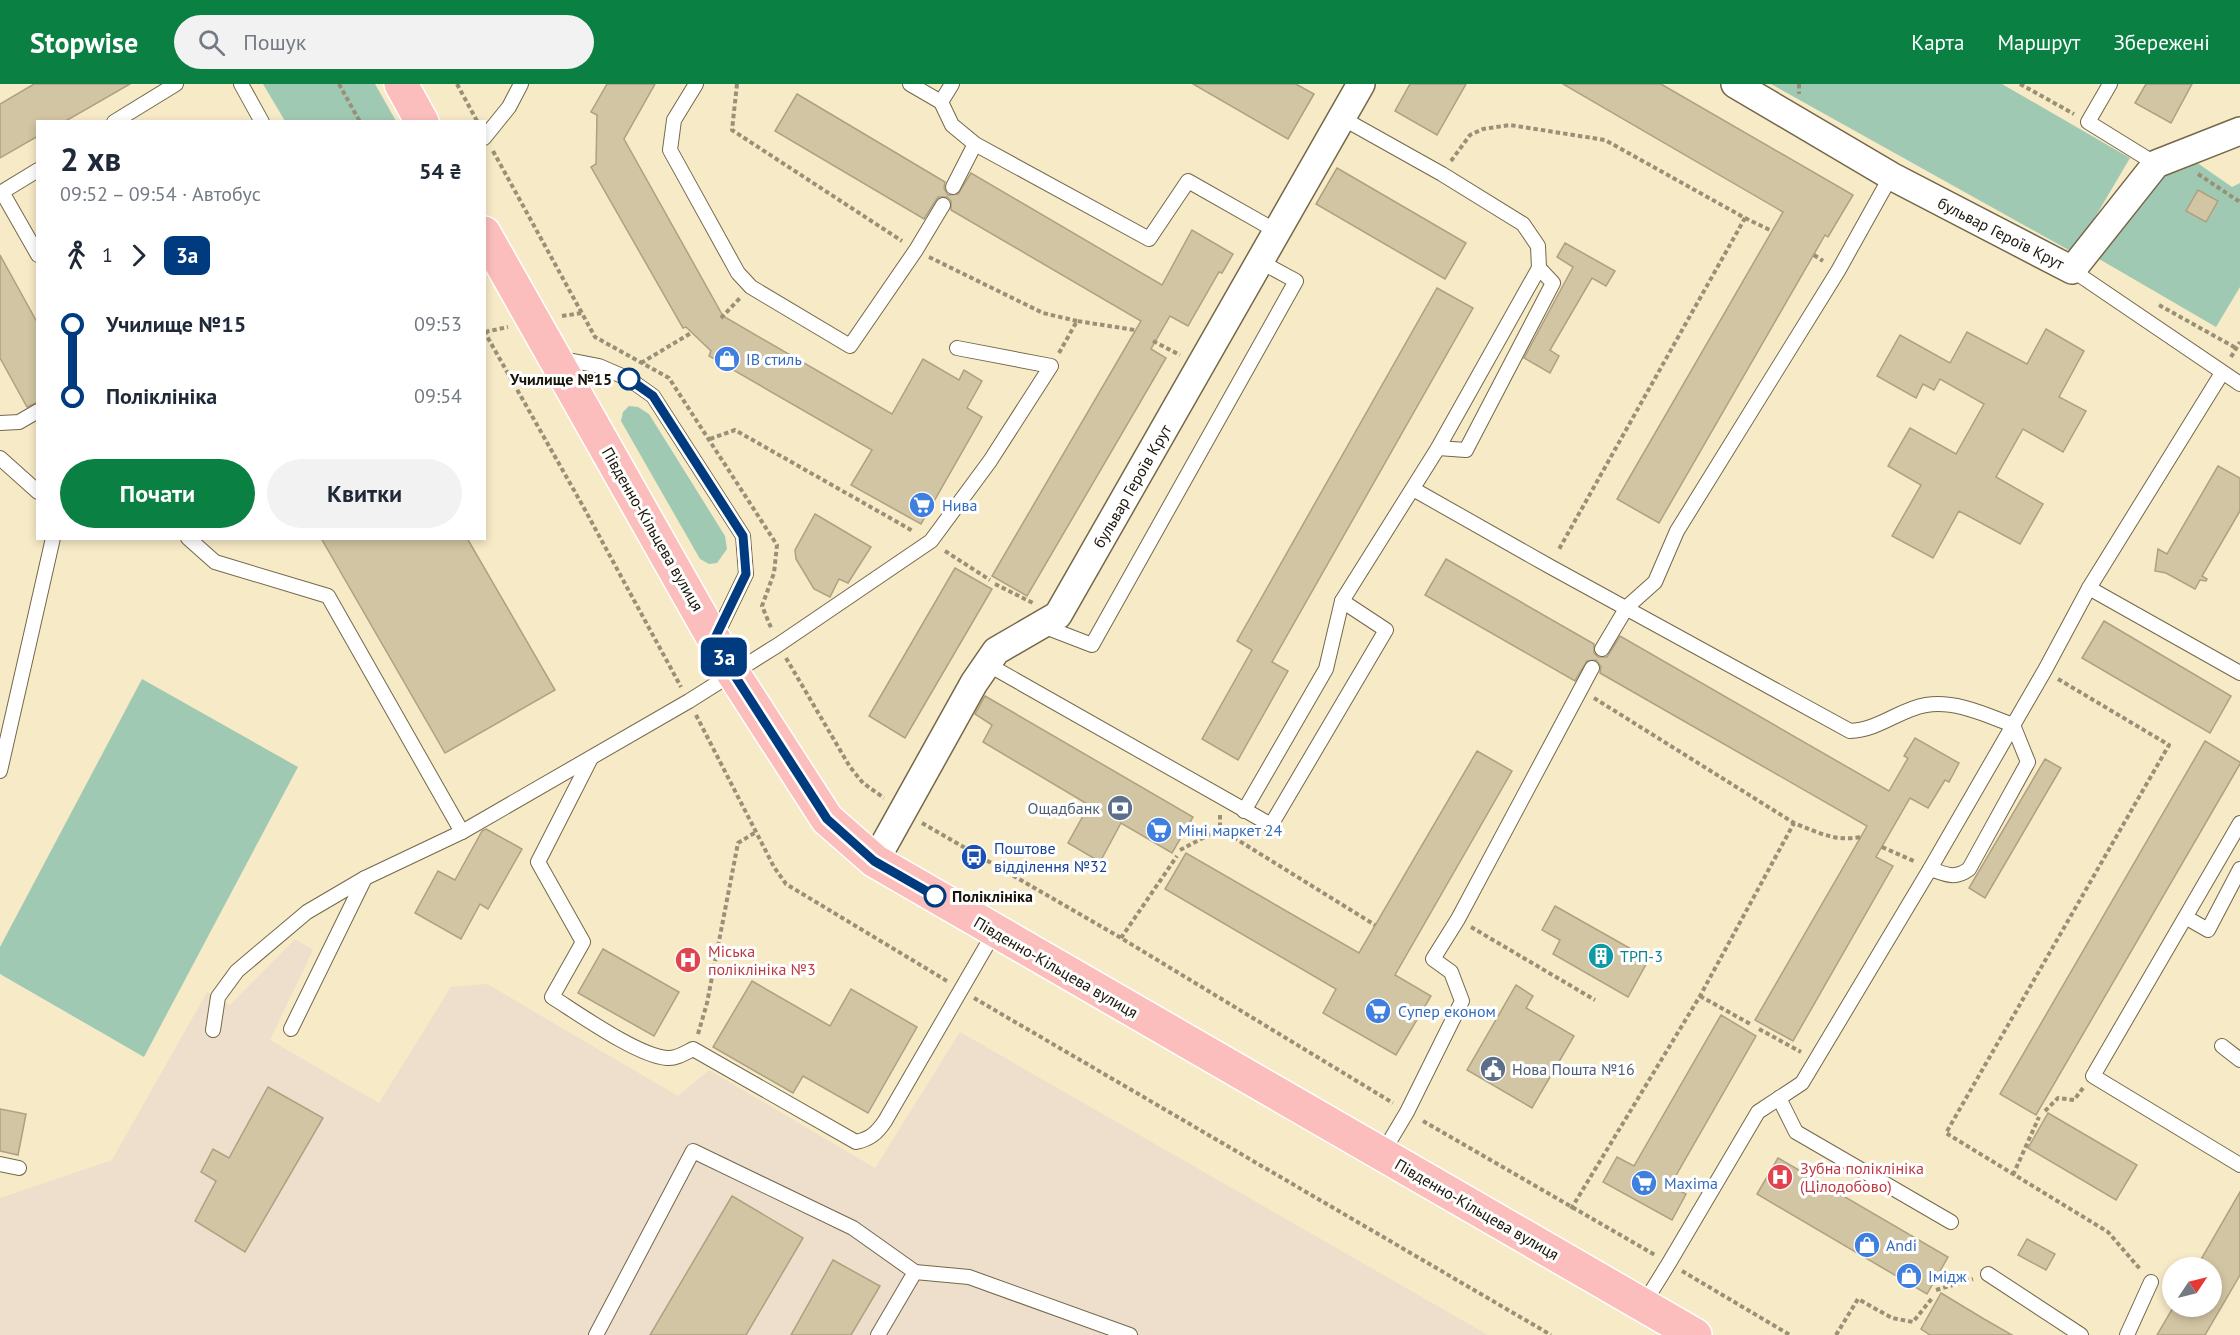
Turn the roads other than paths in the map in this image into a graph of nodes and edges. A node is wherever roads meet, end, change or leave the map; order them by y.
1 (176, 84) edge
2 (241, 84) edge
3 (401, 84) edge
4 (520, 84) edge
5 (696, 84) edge
6 (910, 84) edge
7 (952, 84) edge
8 (1361, 84) edge
9 (1735, 84) edge
10 (2110, 84) edge
11 (941, 102) junction
12 (129, 117) edge
13 (1342, 118) junction
14 (261, 120) edge
15 (421, 120) edge
16 (2240, 131) edge
17 (488, 143) edge
18 (975, 144) junction
19 (2165, 160) junction
20 (36, 171) edge
21 (1891, 176) junction
22 (953, 187) dead end
23 (943, 205) dead end
24 (1278, 232) junction
25 (486, 236) edge
26 (36, 252) edge
27 (1261, 262) junction
28 (1539, 268) junction
29 (2072, 270) junction
30 (957, 348) dead end
31 (556, 357) junction
32 (2222, 373) junction
33 (2240, 384) edge
34 (36, 412) edge
35 (0, 423) edge
36 (1438, 448) junction
37 (0, 458) edge
38 (1413, 489) junction
39 (36, 490) edge
40 (53, 540) edge
41 (190, 540) edge
42 (2089, 588) junction
43 (1342, 601) junction
44 (1627, 607) junction
45 (1049, 620) junction
46 (715, 638) junction
47 (1602, 649) dead end
48 (987, 664) junction
49 (1592, 668) dead end
50 (733, 673) junction
51 (2240, 673) edge
52 (2013, 724) junction
53 (591, 758) junction
54 (0, 771) edge
55 (1244, 811) junction
56 (2240, 823) edge
57 (462, 831) junction
58 (874, 861) junction
59 (1930, 869) junction
60 (2240, 869) edge
61 (365, 878) junction
62 (2187, 918) junction
63 (995, 931) junction
64 (291, 1029) dead end
65 (213, 1030) dead end
66 (2222, 1046) dead end
67 (2240, 1060) edge
68 (1779, 1098) junction
69 (1382, 1154) junction
70 (0, 1164) edge
71 (2240, 1165) edge
72 (19, 1168) dead end
73 (1951, 1222) dead end
74 (915, 1272) junction
75 (1988, 1274) road end
76 (2151, 1282) road end
77 (1642, 1305) junction
78 (1679, 1331) edge
79 (596, 1335) edge
80 (879, 1335) edge
81 (1130, 1335) edge
82 (2081, 1335) edge
83 (2127, 1335) edge

1 - 12 lane
2 - 14 lane
3 - 15 main road
4 - 17 lane
5 - 23 lane
6 - 11 lane
7 - 11 lane
8 - 13 street, бульвар Героїв Крут
9 - 21 street, бульвар Героїв Крут
10 - 19 lane
11 - 18 lane
13 - 24 street, бульвар Героїв Крут
13 - 28 lane
16 - 19 street, бульвар Героїв Крут
18 - 22 lane
18 - 24 lane
19 - 29 street, бульвар Героїв Крут
20 - 26 lane
21 - 29 street, бульвар Героїв Крут
21 - 44 lane
24 - 27 street, бульвар Героїв Крут
25 - 31 main road, Південно-Кільцева вулиця
27 - 45 street, бульвар Героїв Крут
27 - 45 lane
28 - 36 lane
28 - 36 lane
29 - 32 lane
30 - 50 lane
31 - 46 main road, Південно-Кільцева вулиця
31 - 46 lane
32 - 33 lane
32 - 42 lane
34 - 35 lane
36 - 38 lane
37 - 39 lane
38 - 43 lane
38 - 44 lane
40 - 54 lane
41 - 57 lane
42 - 51 lane
42 - 52 lane
43 - 55 lane
43 - 55 lane
44 - 47 lane
44 - 52 lane
45 - 48 street, бульвар Героїв Крут
46 - 50 main road, Південно-Кільцева вулиця
48 - 55 lane
48 - 58 street, бульвар Героїв Крут
49 - 69 lane
50 - 53 lane
50 - 58 main road, Південно-Кільцева вулиця
52 - 59 lane
52 - 59 lane
53 - 57 lane
53 - 63 lane
56 - 62 lane
57 - 61 lane
58 - 63 main road, Південно-Кільцева вулиця
59 - 68 lane
60 - 62 lane
61 - 64 lane
61 - 65 lane
62 - 71 lane
63 - 69 main road, Південно-Кільцева вулиця
66 - 67 lane
68 - 73 lane
68 - 77 lane
69 - 77 main road, Південно-Кільцева вулиця
70 - 72 lane
74 - 79 lane
74 - 80 lane
74 - 81 lane
75 - 82 lane
76 - 83 lane
77 - 78 main road, Південно-Кільцева вулиця

